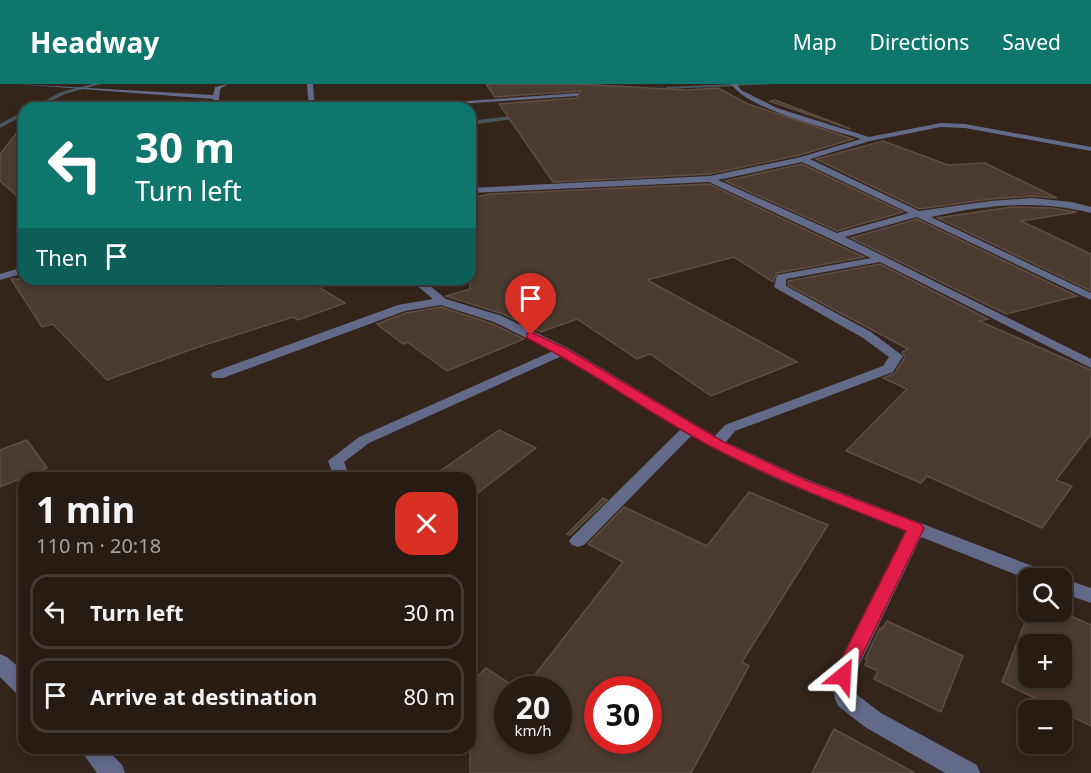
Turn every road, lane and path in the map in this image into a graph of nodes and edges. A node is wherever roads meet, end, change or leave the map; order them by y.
1 (20, 84) edge
2 (225, 84) edge
3 (310, 84) edge
4 (734, 84) edge
5 (577, 94) dead end
6 (216, 97) junction
7 (217, 102) edge
8 (312, 102) edge
9 (459, 102) edge
10 (869, 139) junction
11 (1091, 149) edge
12 (803, 159) junction
13 (710, 179) junction
14 (476, 191) edge
15 (1091, 210) edge
16 (917, 214) junction
17 (836, 236) junction
18 (882, 259) junction
19 (18, 272) edge
20 (0, 277) edge
21 (423, 285) edge
22 (1091, 297) edge
23 (442, 301) junction
24 (563, 351) junction
25 (1091, 364) edge
26 (218, 375) dead end
27 (692, 427) junction
28 (717, 444) junction
29 (340, 472) edge
30 (916, 528) junction
31 (578, 541) dead end
32 (1018, 568) edge
33 (1072, 589) edge
34 (1091, 596) edge
35 (0, 663) edge
36 (18, 680) edge
37 (96, 754) edge
38 (113, 773) edge
39 (968, 773) edge

1 - 6 street
2 - 6 street
3 - 8 street
4 - 10 street
5 - 9 street
6 - 7 street
10 - 11 street
10 - 12 street
12 - 13 street
12 - 16 street
13 - 14 street
13 - 17 street
15 - 16 street
16 - 17 street
16 - 22 street
17 - 18 street
18 - 25 street
18 - 28 street
19 - 20 street
21 - 23 street
23 - 24 street
23 - 26 street
24 - 27 street
24 - 29 street
27 - 28 street
27 - 31 street
28 - 30 street
30 - 32 street
30 - 39 street
33 - 34 street
35 - 36 street
37 - 38 street

